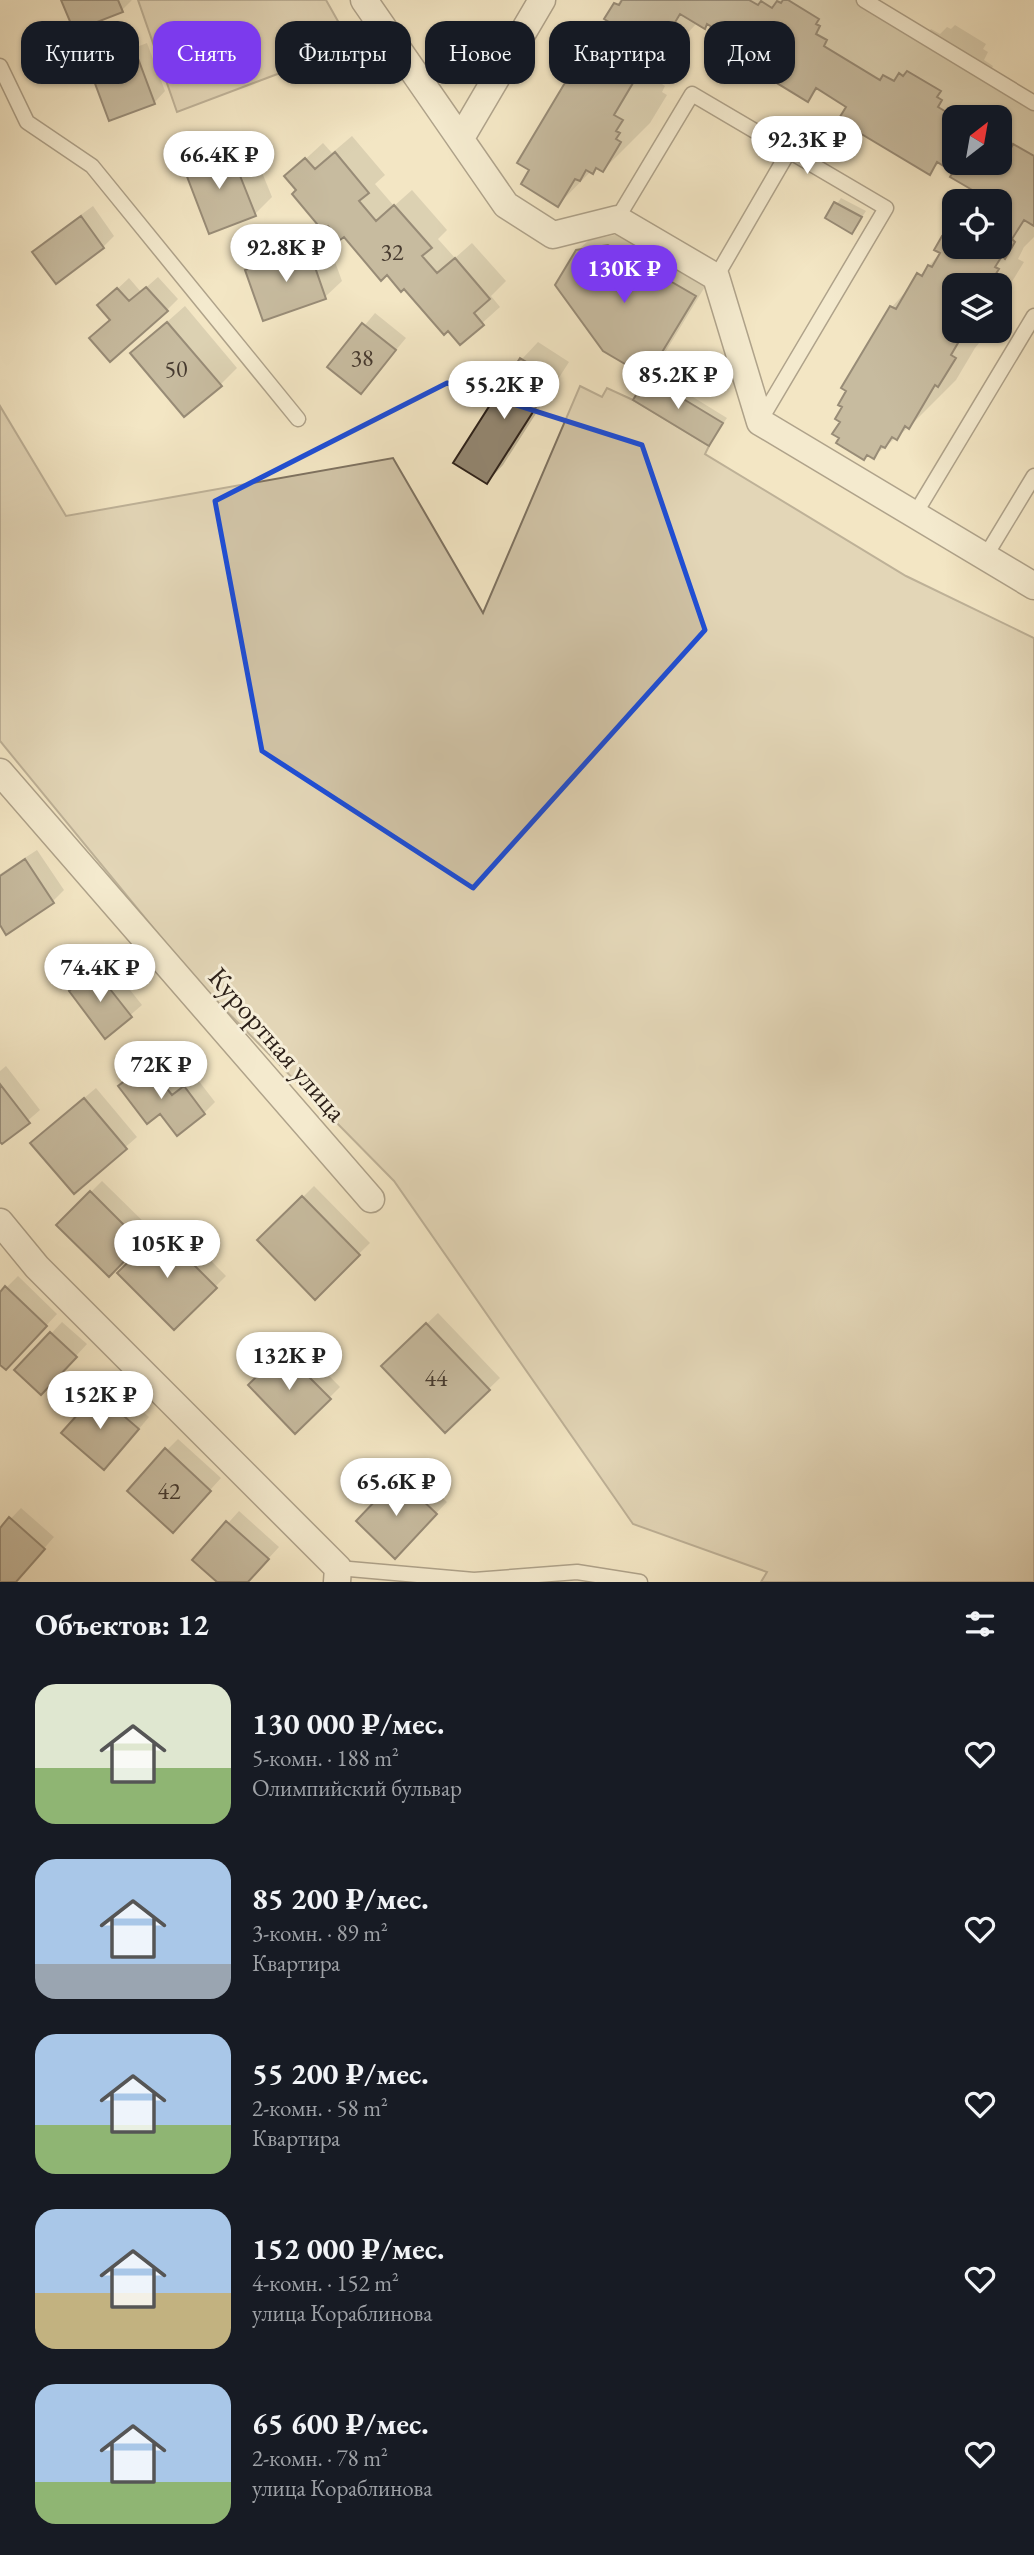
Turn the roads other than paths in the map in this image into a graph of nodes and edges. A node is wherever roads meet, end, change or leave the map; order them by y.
1 (364, 0) edge
2 (542, 0) edge
3 (864, 0) edge
4 (0, 66) edge
5 (1034, 103) edge
6 (461, 138) junction
7 (789, 151) junction
8 (617, 219) junction
9 (716, 276) junction
10 (1034, 316) edge
11 (298, 419) dead end
12 (760, 422) junction
13 (1034, 476) edge
14 (915, 514) junction
15 (985, 557) junction
16 (1034, 586) edge
17 (0, 772) edge
18 (370, 1199) dead end
19 (0, 1222) edge
20 (337, 1575) edge
21 (640, 1582) edge

1 - 6 street
2 - 6 street
3 - 5 lane
4 - 11 lane
6 - 8 street
7 - 8 lane
7 - 9 lane
7 - 12 lane
8 - 9 street
9 - 12 street
10 - 14 lane
12 - 14 street
13 - 15 lane
14 - 15 street
15 - 16 street
17 - 18 street, Курортная улица
19 - 20 street
20 - 21 lane

